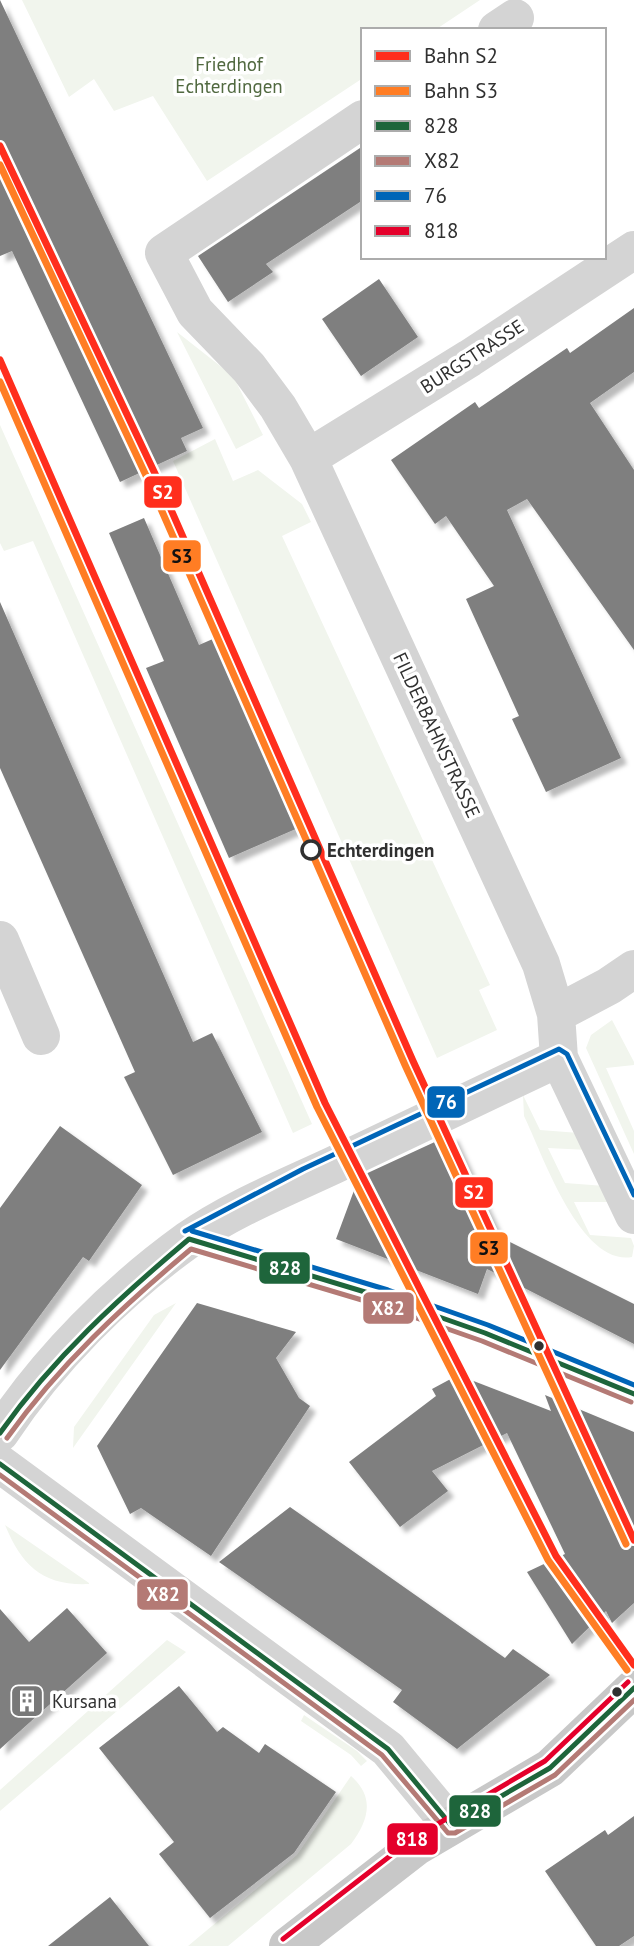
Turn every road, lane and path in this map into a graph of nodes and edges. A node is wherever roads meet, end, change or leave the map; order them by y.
1 (361, 120) edge
2 (634, 250) edge
3 (308, 458) junction
4 (0, 940) edge
5 (634, 969) edge
6 (556, 1014) junction
7 (41, 1036) dead end
8 (559, 1058) junction
9 (634, 1215) edge
10 (0, 1433) edge
11 (0, 1464) edge
12 (634, 1688) edge
13 (451, 1825) junction
14 (288, 1946) edge

1 - 3 street, FILDERBAHNSTRASSE
2 - 3 street, BURGSTRASSE
3 - 6 street, FILDERBAHNSTRASSE
4 - 7 street
5 - 6 street
6 - 8 street, FILDERBAHNSTRASSE
8 - 9 street, FILDERBAHNSTRASSE
8 - 10 street
11 - 13 street
12 - 13 main road
13 - 14 main road

